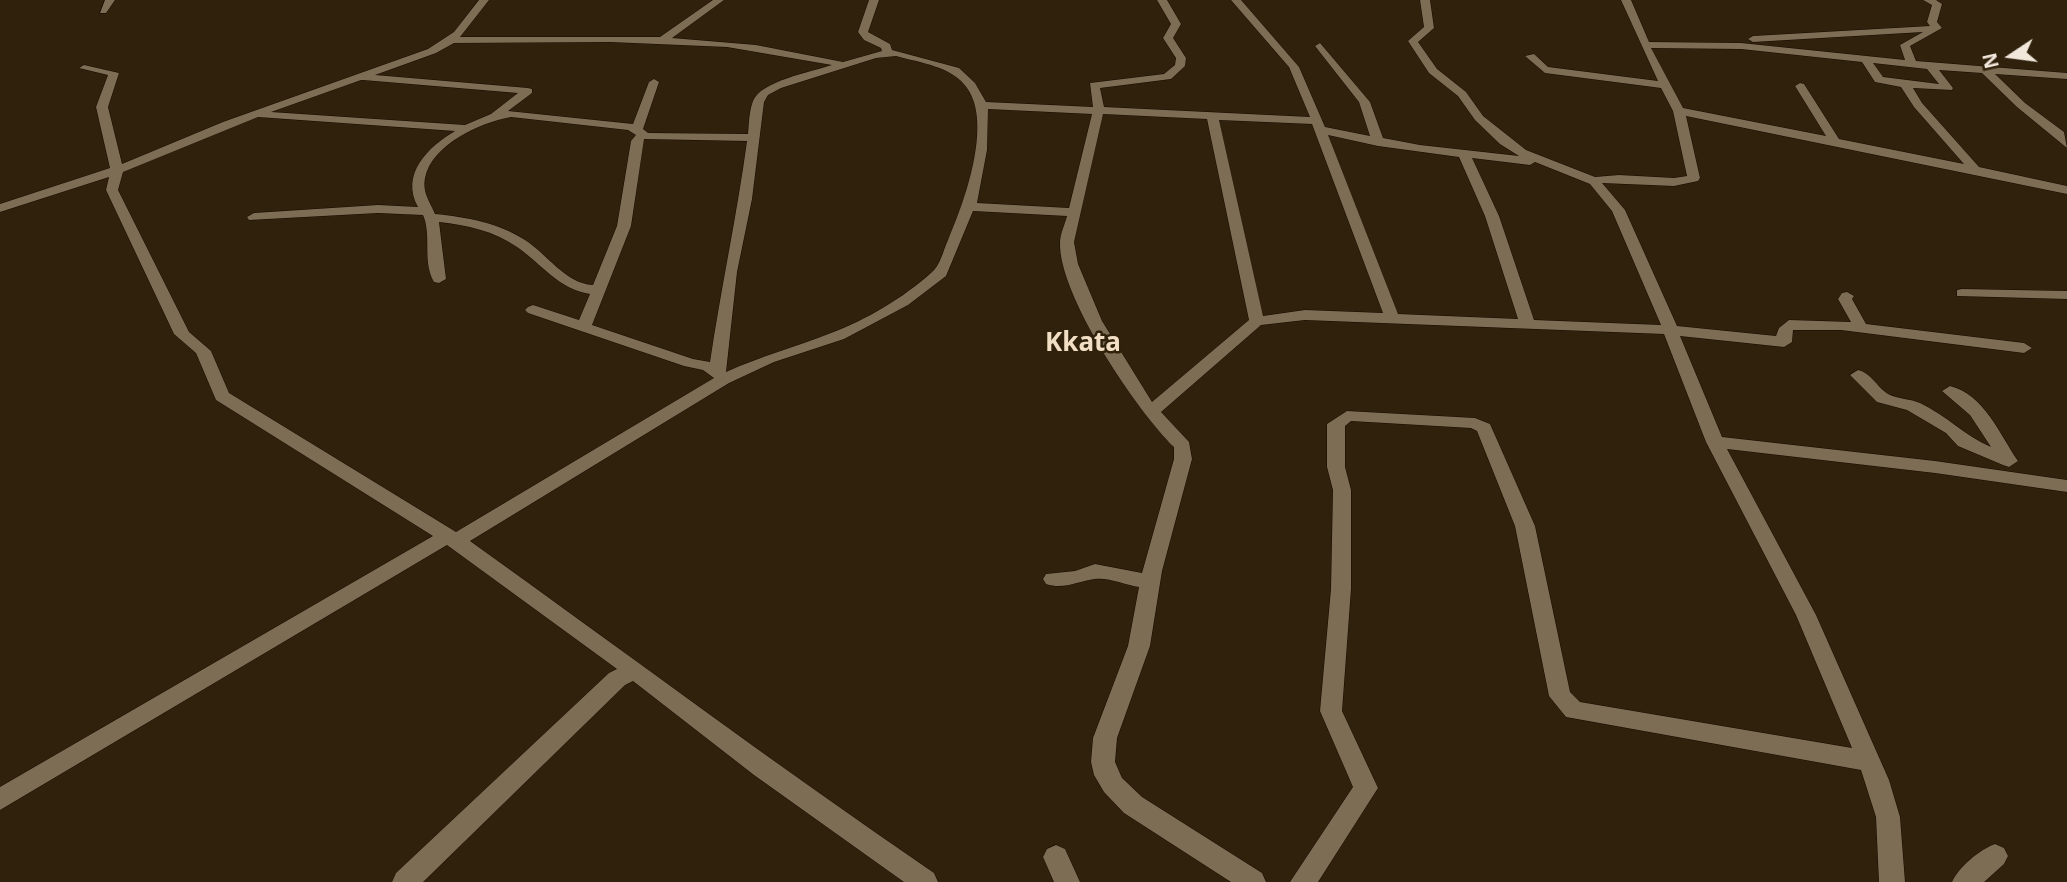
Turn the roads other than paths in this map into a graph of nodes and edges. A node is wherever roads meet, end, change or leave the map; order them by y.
1 (110, 0) edge
2 (484, 0) edge
3 (696, 0) edge
4 (874, 0) edge
5 (1162, 0) edge
6 (1236, 0) edge
7 (1425, 0) edge
8 (1626, 0) edge
9 (1928, 0) edge
10 (717, 1) edge
11 (103, 11) dead end
12 (1937, 28) junction
13 (455, 40) junction
14 (661, 41) junction
15 (1644, 45) junction
16 (1714, 45) junction
17 (1320, 46) dead end
18 (887, 53) junction
19 (1530, 56) dead end
20 (1865, 59) junction
21 (1911, 63) junction
22 (843, 65) junction
23 (1930, 66) junction
24 (84, 68) dead end
25 (1986, 71) junction
26 (2067, 76) edge
27 (363, 77) junction
28 (654, 82) dead end
29 (1905, 84) junction
30 (1665, 85) junction
31 (1800, 86) dead end
32 (982, 106) junction
33 (1099, 110) junction
34 (1679, 111) junction
35 (255, 114) junction
36 (496, 115) junction
37 (1212, 115) junction
38 (1320, 126) junction
39 (464, 128) junction
40 (639, 132) junction
41 (753, 138) junction
42 (1378, 142) junction
43 (1836, 143) junction
44 (2067, 144) edge
45 (1464, 154) junction
46 (1548, 163) junction
47 (1968, 168) junction
48 (117, 170) junction
49 (1594, 181) junction
50 (2067, 190) edge
51 (969, 207) junction
52 (0, 208) edge
53 (1072, 212) junction
54 (429, 214) junction
55 (254, 217) dead end
56 (439, 279) dead end
57 (600, 290) junction
58 (1962, 293) dead end
59 (2067, 295) edge
60 (1847, 296) dead end
61 (533, 310) dead end
62 (1392, 318) junction
63 (1257, 321) junction
64 (1527, 321) junction
65 (1855, 326) junction
66 (584, 327) junction
67 (1671, 330) junction
68 (2024, 348) dead end
69 (1858, 375) dead end
70 (720, 376) junction
71 (1950, 391) dead end
72 (1153, 410) junction
73 (1715, 442) junction
74 (2009, 461) junction
75 (2022, 480) junction
76 (2067, 486) edge
77 (452, 539) junction
78 (1053, 579) dead end
79 (1150, 582) junction
80 (635, 671) junction
81 (1868, 761) junction
82 (0, 799) edge
83 (1995, 856) dead end
84 (1056, 857) dead end
85 (405, 882) edge
86 (925, 882) edge
87 (1067, 882) edge
88 (1253, 882) edge
89 (1303, 882) edge
90 (1892, 882) edge
91 (1965, 882) edge

1 - 11 street
2 - 13 street
3 - 10 street
4 - 18 street
5 - 33 street
6 - 38 street
7 - 46 street
8 - 15 street
9 - 12 street
10 - 14 street
12 - 16 street
12 - 21 street
13 - 14 street
13 - 27 street
14 - 22 street
15 - 16 street
15 - 30 street
16 - 20 street
17 - 42 street
18 - 22 street
18 - 32 street
19 - 30 street
20 - 21 street
20 - 29 street
21 - 23 street
22 - 41 street
23 - 25 street
23 - 29 street
24 - 48 street
25 - 26 street
25 - 44 street
27 - 35 street
27 - 36 street
28 - 40 street
29 - 47 street
30 - 34 street
31 - 43 street
32 - 33 street
32 - 51 street
33 - 37 street
33 - 53 street
34 - 43 street
34 - 49 street
35 - 39 street
35 - 48 street
36 - 39 street
36 - 40 street
37 - 38 street
37 - 63 street
38 - 42 street
38 - 62 street
39 - 54 street
40 - 41 street
40 - 57 street
41 - 70 street
42 - 45 street
43 - 47 street
45 - 46 street
45 - 64 street
46 - 49 street
47 - 50 street
48 - 52 street
48 - 77 street
49 - 67 street
51 - 53 street
51 - 70 street
53 - 72 street
54 - 55 street
54 - 56 street
54 - 57 street
57 - 66 street
58 - 59 street
60 - 65 street
61 - 66 street
62 - 63 street
62 - 64 street
63 - 72 street
64 - 67 street
65 - 67 street
65 - 68 street
66 - 70 street
67 - 73 street
69 - 74 street
70 - 77 street
71 - 74 street
72 - 79 street
73 - 75 street
73 - 81 street
74 - 75 street
75 - 76 street
77 - 80 street
77 - 82 street
78 - 79 street
79 - 88 street
80 - 85 street
80 - 86 street
81 - 89 street
81 - 90 street
83 - 91 street
84 - 87 street

